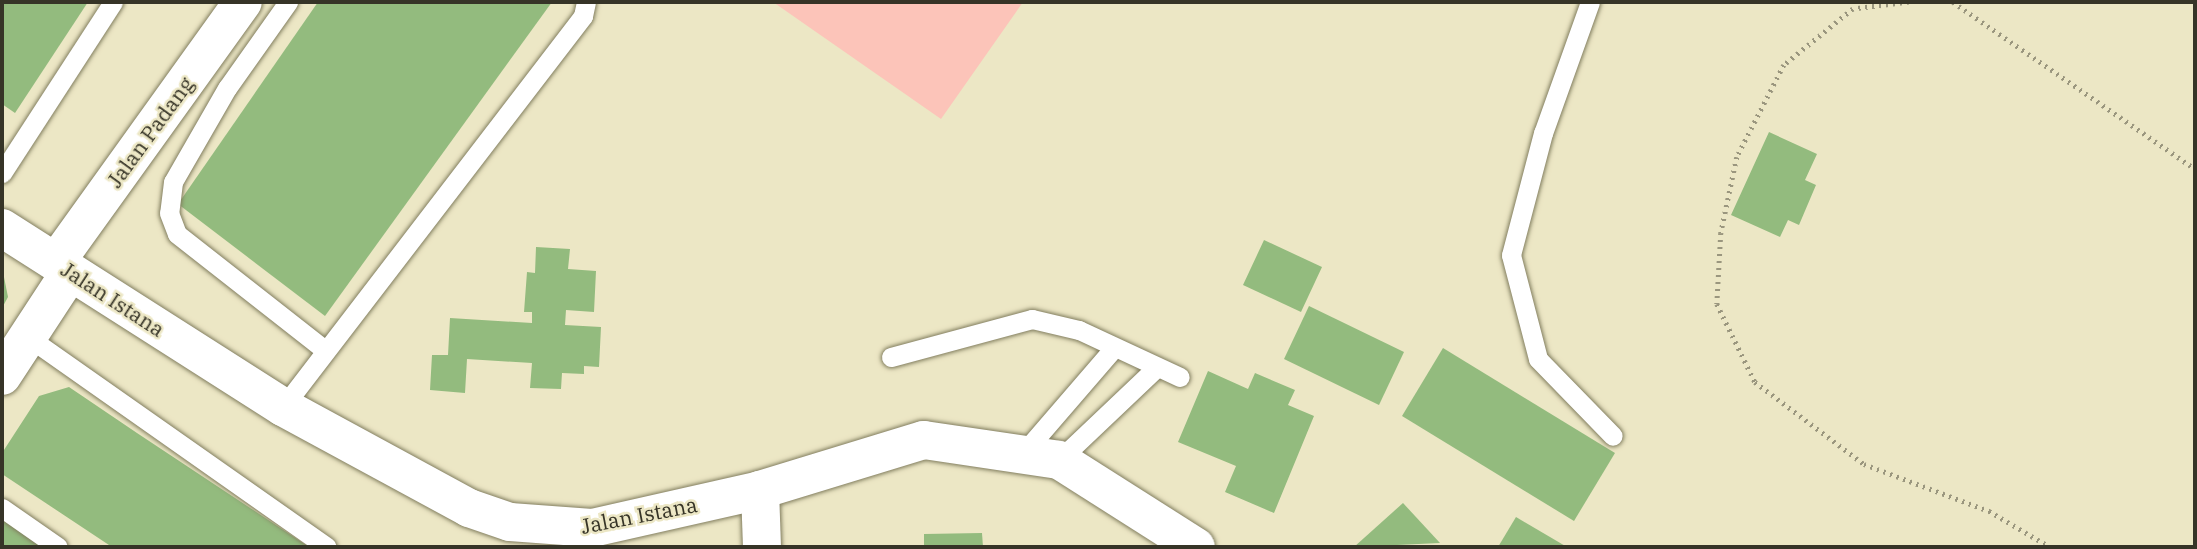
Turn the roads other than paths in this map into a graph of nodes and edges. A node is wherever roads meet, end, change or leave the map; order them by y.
1 (113, 2) edge
2 (243, 2) edge
3 (288, 2) edge
4 (586, 2) edge
5 (1590, 2) edge
6 (2, 173) edge
7 (2, 228) edge
8 (63, 267) junction
9 (28, 337) junction
10 (1113, 349) junction
11 (325, 350) junction
12 (891, 357) dead end
13 (1156, 368) junction
14 (2, 376) edge
15 (1180, 377) dead end
16 (283, 407) junction
17 (1613, 436) dead end
18 (1042, 455) junction
19 (760, 490) junction
20 (2, 508) edge
21 (58, 547) edge
22 (327, 547) edge
23 (762, 547) edge
24 (1196, 547) edge

1 - 6 lane
2 - 8 street, Jalan Padang
3 - 11 lane
4 - 11 lane
5 - 17 lane
7 - 8 street, Jalan Istana
8 - 9 street, Jalan Padang
8 - 16 street, Jalan Istana
9 - 14 street, Jalan Padang
9 - 22 lane
10 - 12 lane
10 - 13 lane
10 - 18 lane
11 - 16 lane
13 - 15 lane
13 - 18 lane
16 - 19 street, Jalan Istana
18 - 19 street, Jalan Istana
18 - 24 street, Jalan Istana
19 - 23 street
20 - 21 lane

